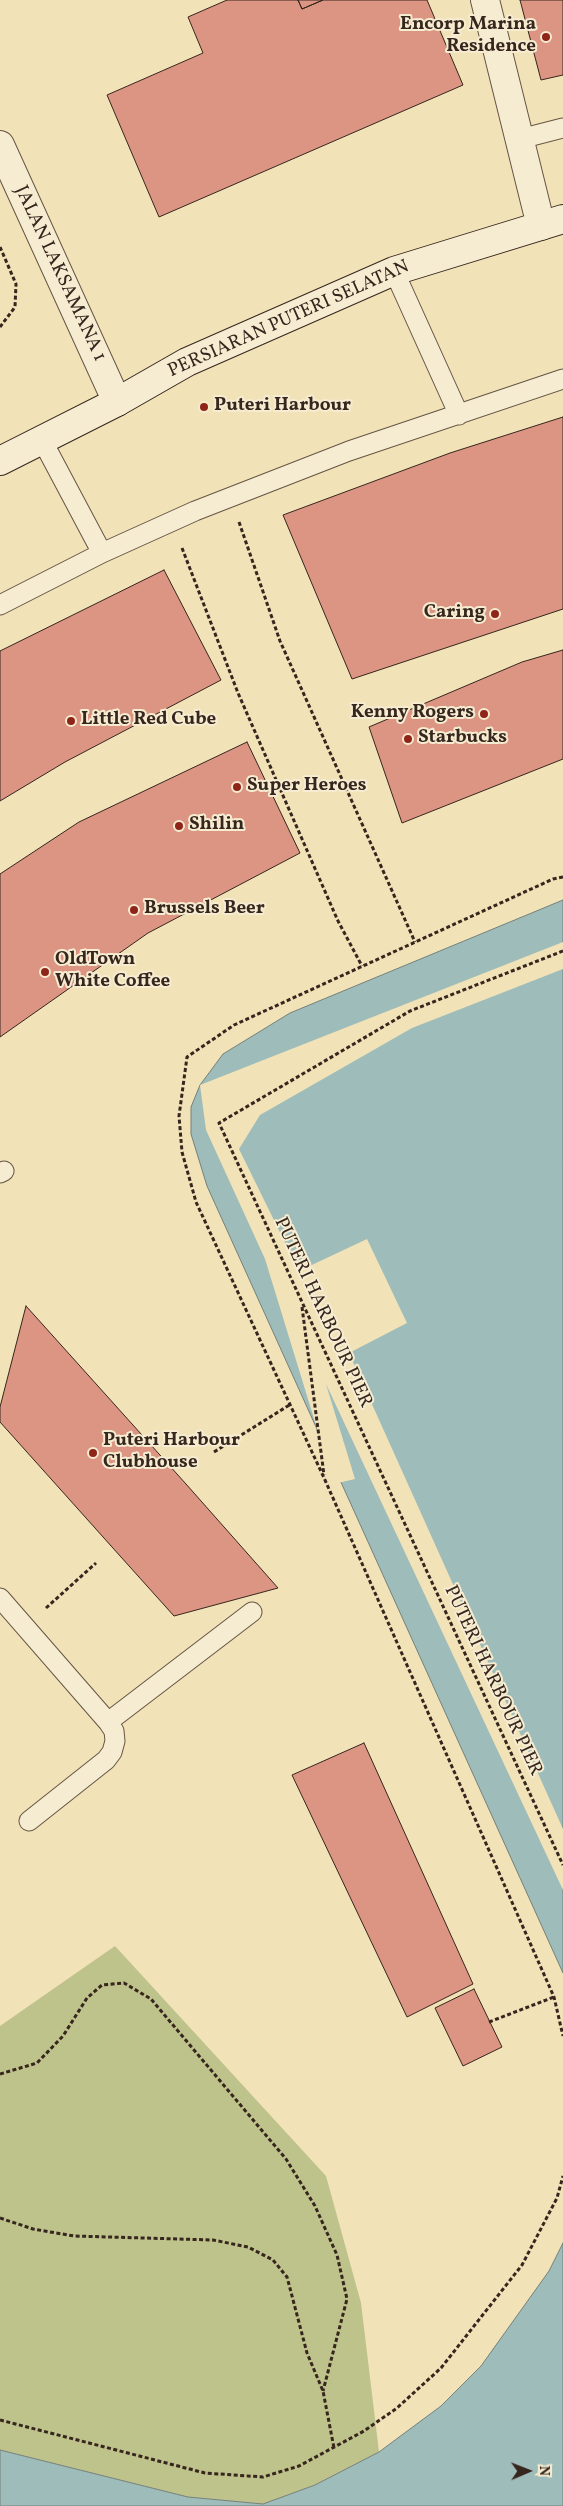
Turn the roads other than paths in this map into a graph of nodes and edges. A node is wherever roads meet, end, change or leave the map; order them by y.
1 (485, 0) edge
2 (563, 128) edge
3 (520, 139) junction
4 (0, 146) edge
5 (552, 222) edge
6 (394, 271) junction
7 (563, 379) edge
8 (117, 402) junction
9 (459, 415) junction
10 (42, 440) junction
11 (0, 461) edge
12 (102, 553) junction
13 (0, 605) edge
14 (0, 1598) edge
15 (252, 1612) dead end
16 (108, 1722) junction
17 (29, 1821) dead end

1 - 3 street
2 - 3 lane
3 - 5 street
4 - 8 street, JALAN LAKSAMANA 1
5 - 6 street, PERSIARAN PUTERI SELATAN
6 - 8 street, PERSIARAN PUTERI SELATAN
6 - 9 lane
7 - 9 lane
8 - 10 street, PERSIARAN PUTERI SELATAN
9 - 12 lane
10 - 11 street, PERSIARAN PUTERI SELATAN
10 - 12 lane
12 - 13 lane
14 - 16 lane
15 - 16 lane
16 - 17 lane

